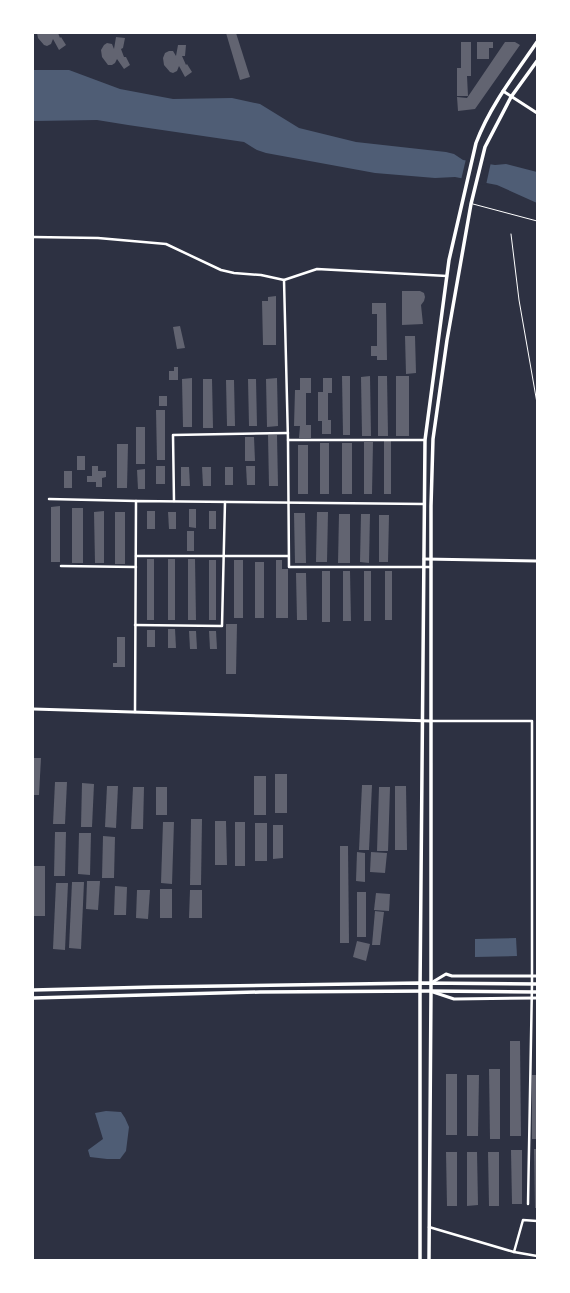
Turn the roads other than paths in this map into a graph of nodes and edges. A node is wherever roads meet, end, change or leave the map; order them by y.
1 (537, 42) edge
2 (537, 61) edge
3 (503, 91) junction
4 (511, 97) junction
5 (537, 113) edge
6 (471, 204) junction
7 (537, 221) edge
8 (511, 234) dead end
9 (33, 236) edge
10 (447, 276) junction
11 (284, 280) junction
12 (537, 403) edge
13 (288, 433) junction
14 (288, 440) junction
15 (425, 440) junction
16 (49, 499) dead end
17 (136, 501) junction
18 (174, 501) junction
19 (225, 502) junction
20 (288, 502) junction
21 (424, 504) junction
22 (136, 556) junction
23 (224, 556) junction
24 (288, 556) junction
25 (424, 559) junction
26 (431, 559) junction
27 (537, 561) edge
28 (61, 566) dead end
29 (136, 567) junction
30 (424, 567) junction
31 (431, 567) junction
32 (135, 625) junction
33 (33, 709) edge
34 (134, 712) junction
35 (422, 721) junction
36 (431, 721) junction
37 (532, 768) junction
38 (537, 768) edge
39 (532, 976) junction
40 (537, 976) edge
41 (420, 983) junction
42 (431, 983) junction
43 (532, 984) junction
44 (537, 984) edge
45 (33, 990) edge
46 (420, 991) junction
47 (431, 991) junction
48 (532, 992) junction
49 (537, 992) edge
50 (33, 998) edge
51 (532, 998) junction
52 (537, 998) edge
53 (528, 1204) dead end
54 (537, 1220) edge
55 (429, 1227) junction
56 (514, 1252) junction
57 (537, 1256) edge
58 (420, 1260) edge
59 (429, 1260) edge

1 - 3 main road
2 - 4 main road
3 - 4 street
3 - 10 main road
4 - 5 street
4 - 6 main road
6 - 7 lane
6 - 26 main road
8 - 12 lane
9 - 11 street
10 - 11 street
10 - 15 main road
11 - 13 street
13 - 14 street
13 - 18 street
14 - 15 street
14 - 20 street
15 - 21 main road
16 - 17 street
17 - 18 street
17 - 22 street
18 - 19 street
19 - 20 street
19 - 23 street
20 - 21 street
20 - 24 street
21 - 25 main road
22 - 23 street
22 - 29 street
23 - 24 street
23 - 32 street
24 - 30 street
25 - 26 street
25 - 30 main road
26 - 27 street
26 - 31 main road
28 - 29 street
29 - 32 street
30 - 31 street
30 - 35 main road
31 - 36 main road
32 - 34 street
33 - 34 street
34 - 35 street
35 - 36 street
35 - 41 main road
36 - 37 street
36 - 42 main road
37 - 38 street
37 - 39 street
39 - 40 street
39 - 42 street
39 - 43 street
41 - 42 main road
41 - 45 main road
41 - 46 main road
42 - 43 main road
42 - 47 main road
43 - 44 main road
43 - 48 street
46 - 47 main road
46 - 50 main road
46 - 58 main road
47 - 48 main road
47 - 51 street
47 - 55 main road
48 - 49 main road
48 - 51 street
51 - 52 street
51 - 53 street
54 - 56 street
55 - 56 street
55 - 59 main road
56 - 57 street

